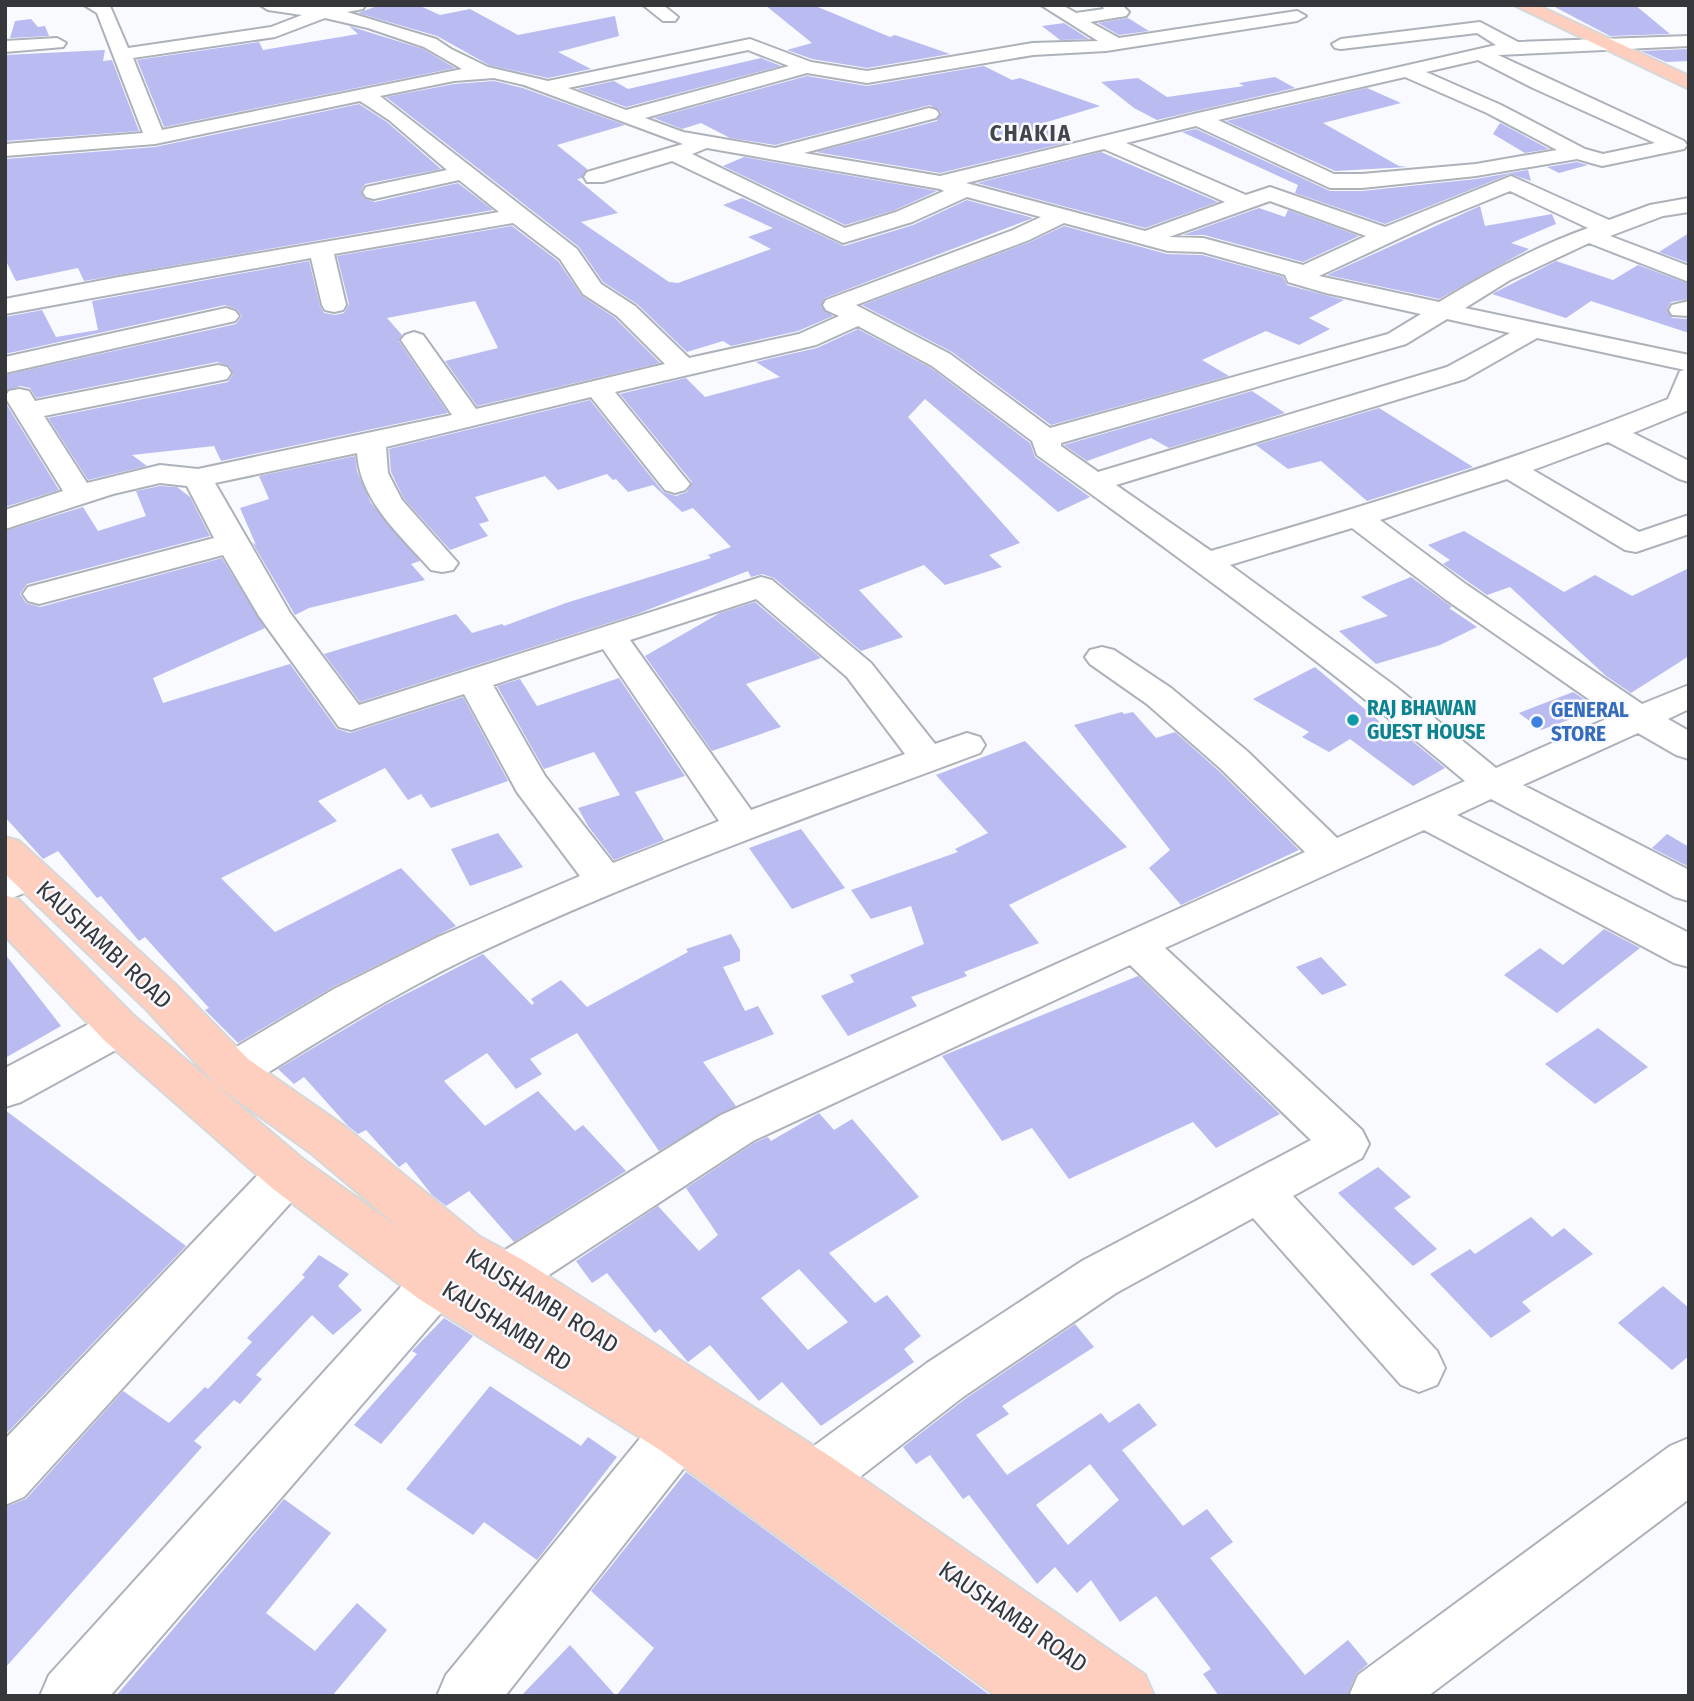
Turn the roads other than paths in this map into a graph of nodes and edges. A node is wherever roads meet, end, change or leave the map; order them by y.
1 (92, 5) edge
2 (268, 5) edge
3 (356, 5) edge
4 (651, 5) edge
5 (1049, 5) edge
6 (1279, 5) edge
7 (1522, 5) edge
8 (1111, 9) edge
9 (323, 12) junction
10 (669, 17) dead end
11 (1440, 17) dead end
12 (1072, 19) junction
13 (1463, 30) junction
14 (1157, 38) junction
15 (1689, 41) edge
16 (57, 43) dead end
17 (1601, 43) junction
18 (1116, 44) junction
19 (1343, 45) dead end
20 (5, 47) edge
21 (1513, 47) junction
22 (124, 54) junction
23 (1480, 54) junction
24 (807, 66) junction
25 (1408, 71) junction
26 (486, 73) junction
27 (1689, 83) edge
28 (547, 87) junction
29 (363, 94) junction
30 (929, 114) dead end
31 (625, 117) junction
32 (1198, 119) junction
33 (155, 138) junction
34 (1106, 142) junction
35 (706, 143) junction
36 (1683, 143) edge
37 (5, 150) edge
38 (1578, 153) junction
39 (675, 154) junction
40 (771, 155) junction
41 (463, 173) junction
42 (595, 177) dead end
43 (940, 183) junction
44 (964, 190) junction
45 (374, 192) dead end
46 (1246, 203) junction
47 (1689, 205) edge
48 (518, 215) junction
49 (1063, 215) junction
50 (1600, 232) junction
51 (1387, 236) junction
52 (1147, 237) junction
53 (321, 249) junction
54 (1689, 275) edge
55 (1297, 277) junction
56 (334, 305) dead end
57 (5, 307) edge
58 (1439, 313) junction
59 (226, 316) dead end
60 (859, 316) junction
61 (1532, 331) junction
62 (414, 340) dead end
63 (1689, 363) edge
64 (5, 365) edge
65 (683, 367) junction
66 (218, 373) dead end
67 (5, 374) edge
68 (1689, 377) edge
69 (598, 388) junction
70 (469, 419) junction
71 (32, 420) junction
72 (1612, 433) junction
73 (1046, 438) junction
74 (371, 442) junction
75 (1511, 469) junction
76 (1689, 473) edge
77 (198, 478) junction
78 (1094, 482) junction
79 (675, 484) dead end
80 (80, 495) junction
81 (1358, 518) junction
82 (5, 520) edge
83 (1689, 523) edge
84 (232, 543) junction
85 (1206, 562) junction
86 (442, 563) dead end
87 (38, 594) dead end
88 (610, 635) junction
89 (1102, 657) dead end
90 (473, 679) junction
91 (1689, 696) edge
92 (1639, 718) junction
93 (967, 745) dead end
94 (1689, 747) edge
95 (928, 759) junction
96 (1492, 784) junction
97 (1425, 814) junction
98 (743, 827) junction
99 (1332, 855) junction
100 (11, 881) edge
101 (607, 882) junction
102 (1689, 887) edge
103 (1135, 944) junction
104 (1689, 952) edge
105 (119, 1028) junction
106 (232, 1072) junction
107 (5, 1089) edge
108 (288, 1174) junction
109 (1258, 1191) junction
110 (506, 1276) junction
111 (436, 1283) junction
112 (1419, 1368) dead end
113 (679, 1432) junction
114 (1689, 1465) edge
115 (5, 1478) edge
116 (815, 1478) junction
117 (1087, 1691) edge
118 (70, 1696) edge
119 (467, 1696) edge
120 (1379, 1696) edge

1 - 22 street
2 - 9 street
3 - 9 street
4 - 10 street
5 - 12 street
6 - 14 street
7 - 17 main road
8 - 12 street
8 - 14 street
9 - 22 street
9 - 26 street
11 - 13 street
12 - 18 street
13 - 19 street
13 - 21 street
14 - 18 street
15 - 17 street
16 - 20 street
17 - 21 street
17 - 27 main road
18 - 24 street
21 - 23 street
22 - 33 street
23 - 25 street
23 - 36 street
24 - 28 street
24 - 31 street
25 - 32 street
25 - 38 street
26 - 28 street
26 - 29 street
28 - 31 street
29 - 33 street
29 - 41 street
30 - 40 street
31 - 35 street
32 - 34 street
32 - 38 street
33 - 37 street
34 - 43 street
34 - 46 street
35 - 39 street
35 - 40 street
36 - 38 street
39 - 42 street
39 - 44 street
40 - 43 street
41 - 45 street
41 - 48 street
43 - 44 street
44 - 49 street
46 - 51 street
46 - 52 street
47 - 50 street
48 - 53 street
48 - 65 street
49 - 52 street
49 - 60 street
50 - 51 street
50 - 54 street
50 - 58 street
51 - 55 street
52 - 55 street
53 - 56 street
53 - 57 street
55 - 58 street
58 - 61 street
58 - 73 street
59 - 64 street
60 - 65 street
60 - 73 street
61 - 63 street
61 - 78 street
62 - 70 street
65 - 69 street
66 - 71 street
67 - 71 street
68 - 72 street
69 - 70 street
69 - 79 street
70 - 74 street
71 - 80 street
72 - 75 street
72 - 76 street
73 - 78 street
74 - 77 street
74 - 86 street
75 - 81 street
75 - 83 street
77 - 80 street
77 - 84 street
78 - 85 street
80 - 82 street
81 - 85 street
81 - 92 street
84 - 87 street
84 - 90 street
85 - 96 street
88 - 90 street
88 - 95 street
88 - 98 street
89 - 99 street
90 - 101 street
91 - 92 street
92 - 94 street
92 - 96 street
93 - 95 street
95 - 98 street
96 - 97 street
96 - 102 street
97 - 99 street
97 - 104 street
98 - 101 street
99 - 103 street
100 - 105 main road, KAUSHAMBI RD
100 - 106 main road, KAUSHAMBI ROAD
101 - 106 street
103 - 109 street
103 - 110 street
105 - 107 street
105 - 108 main road, KAUSHAMBI RD
106 - 110 main road, KAUSHAMBI ROAD
108 - 111 main road, KAUSHAMBI RD
108 - 115 street
109 - 112 street
109 - 116 street
110 - 116 main road, KAUSHAMBI ROAD
111 - 113 main road, KAUSHAMBI RD
111 - 118 street
113 - 117 main road, KAUSHAMBI RD
113 - 119 street
114 - 120 street
116 - 117 main road, KAUSHAMBI ROAD

